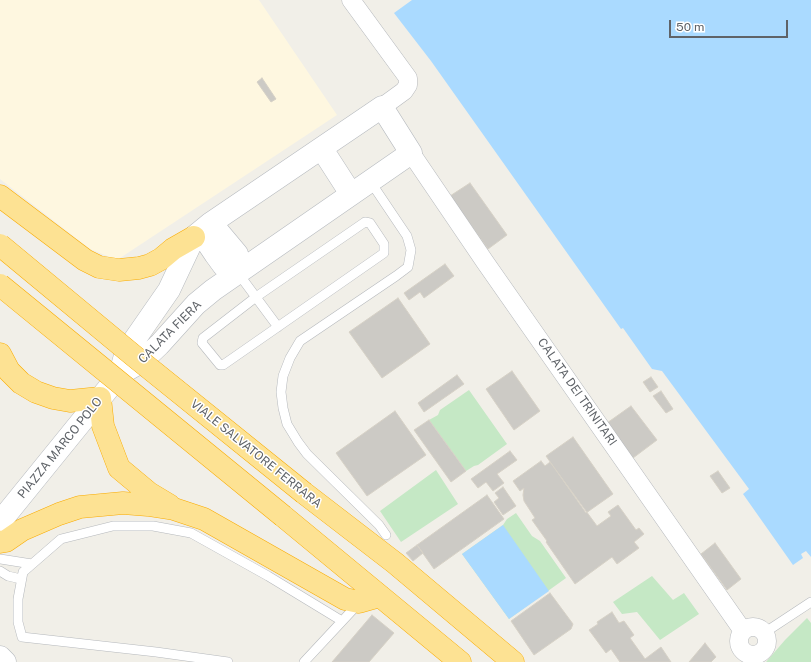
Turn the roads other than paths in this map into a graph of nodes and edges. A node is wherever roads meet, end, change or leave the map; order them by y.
1 (351, 0) edge
2 (388, 102) junction
3 (322, 149) junction
4 (411, 153) junction
5 (370, 181) junction
6 (351, 194) junction
7 (0, 196) edge
8 (203, 230) junction
9 (0, 245) edge
10 (238, 273) junction
11 (0, 285) edge
12 (256, 297) junction
13 (278, 327) junction
14 (0, 354) edge
15 (120, 374) junction
16 (100, 398) junction
17 (174, 509) junction
18 (0, 522) edge
19 (386, 535) dead end
20 (0, 542) edge
21 (0, 559) edge
22 (32, 564) junction
23 (0, 571) edge
24 (21, 579) junction
25 (380, 596) junction
26 (359, 602) junction
27 (811, 602) edge
28 (342, 621) junction
29 (743, 631) junction
30 (764, 633) junction
31 (0, 657) edge
32 (753, 658) edge
33 (5, 662) edge
34 (228, 662) edge
35 (304, 662) edge
36 (460, 662) edge
37 (513, 662) edge

1 - 2 street
2 - 3 street
2 - 4 street
3 - 6 street
3 - 8 street
4 - 5 street, CALATA FIERA
4 - 29 street, CALATA DEI TRINITARI
5 - 6 street, CALATA FIERA
5 - 19 lane
6 - 10 street, CALATA FIERA
7 - 8 highway
8 - 10 street
8 - 15 street, CALATA FIERA
9 - 37 highway, VIALE SALVATORE FERRARA, bridge
10 - 12 lane
10 - 15 street, CALATA FIERA
11 - 25 highway, bridge
12 - 13 lane
12 - 13 lane
12 - 13 lane
14 - 16 highway
15 - 16 street, PIAZZA MARCO POLO
16 - 17 highway
16 - 18 street, PIAZZA MARCO POLO
17 - 20 highway
17 - 26 highway
21 - 22 lane
22 - 24 lane
22 - 28 lane
23 - 24 lane
24 - 34 lane
25 - 26 highway
25 - 36 highway
26 - 28 lane
27 - 30 lane
28 - 35 lane
29 - 30 street
29 - 32 street
30 - 32 street
31 - 33 street

